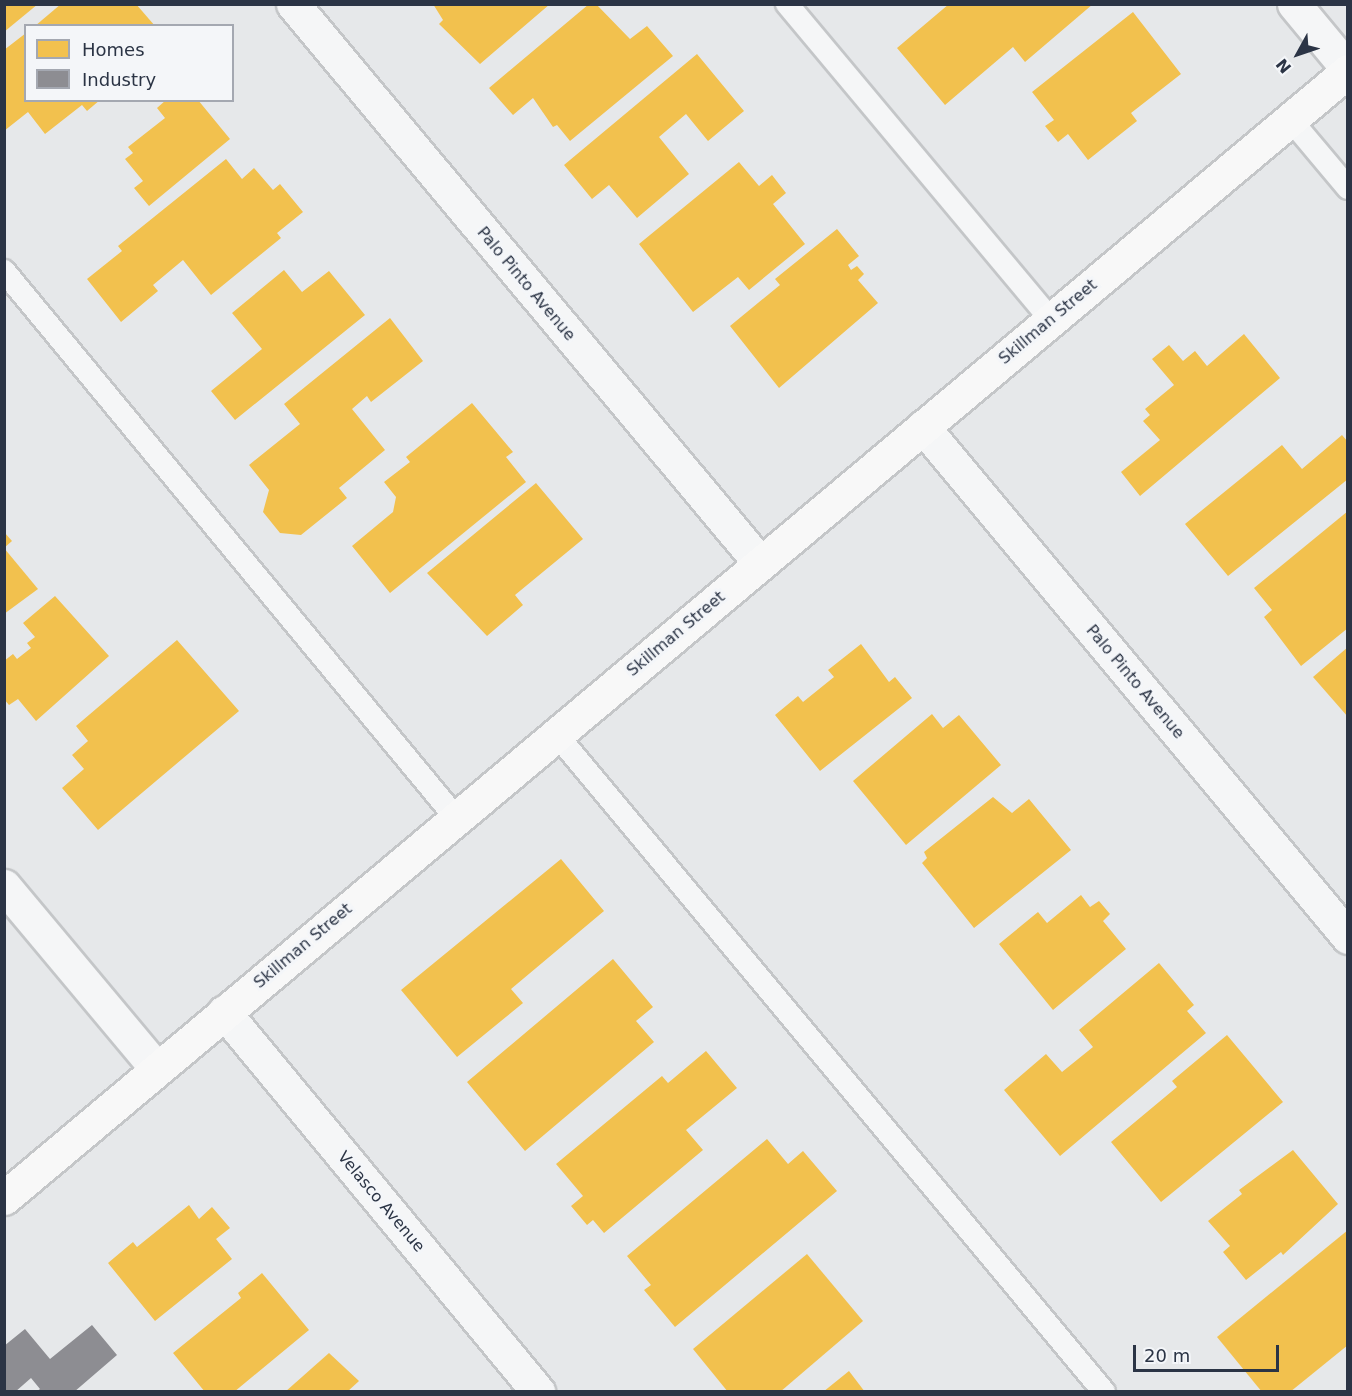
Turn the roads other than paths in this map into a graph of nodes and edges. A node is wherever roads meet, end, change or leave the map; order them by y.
1 (292, 4) edge
2 (787, 4) edge
3 (1294, 4) edge
4 (1347, 70) edge
5 (1290, 119) junction
6 (1347, 188) edge
7 (4, 271) edge
8 (1051, 320) junction
9 (923, 427) junction
10 (760, 563) junction
11 (556, 734) junction
12 (456, 818) junction
13 (4, 886) edge
14 (1347, 937) edge
15 (224, 1012) junction
16 (156, 1068) junction
17 (4, 1198) edge
18 (538, 1392) edge
19 (1104, 1392) edge

1 - 10 street, Palo Pinto Avenue
2 - 8 lane
3 - 4 street
4 - 5 main road, Skillman Street
5 - 6 lane
5 - 8 main road, Skillman Street
7 - 12 lane
8 - 9 main road, Skillman Street
9 - 10 main road, Skillman Street
9 - 14 street, Palo Pinto Avenue
10 - 11 main road, Skillman Street
11 - 12 main road, Skillman Street
11 - 19 lane
12 - 15 main road, Skillman Street
13 - 16 street
15 - 16 main road, Skillman Street
15 - 18 street, Velasco Avenue
16 - 17 main road, Skillman Street

